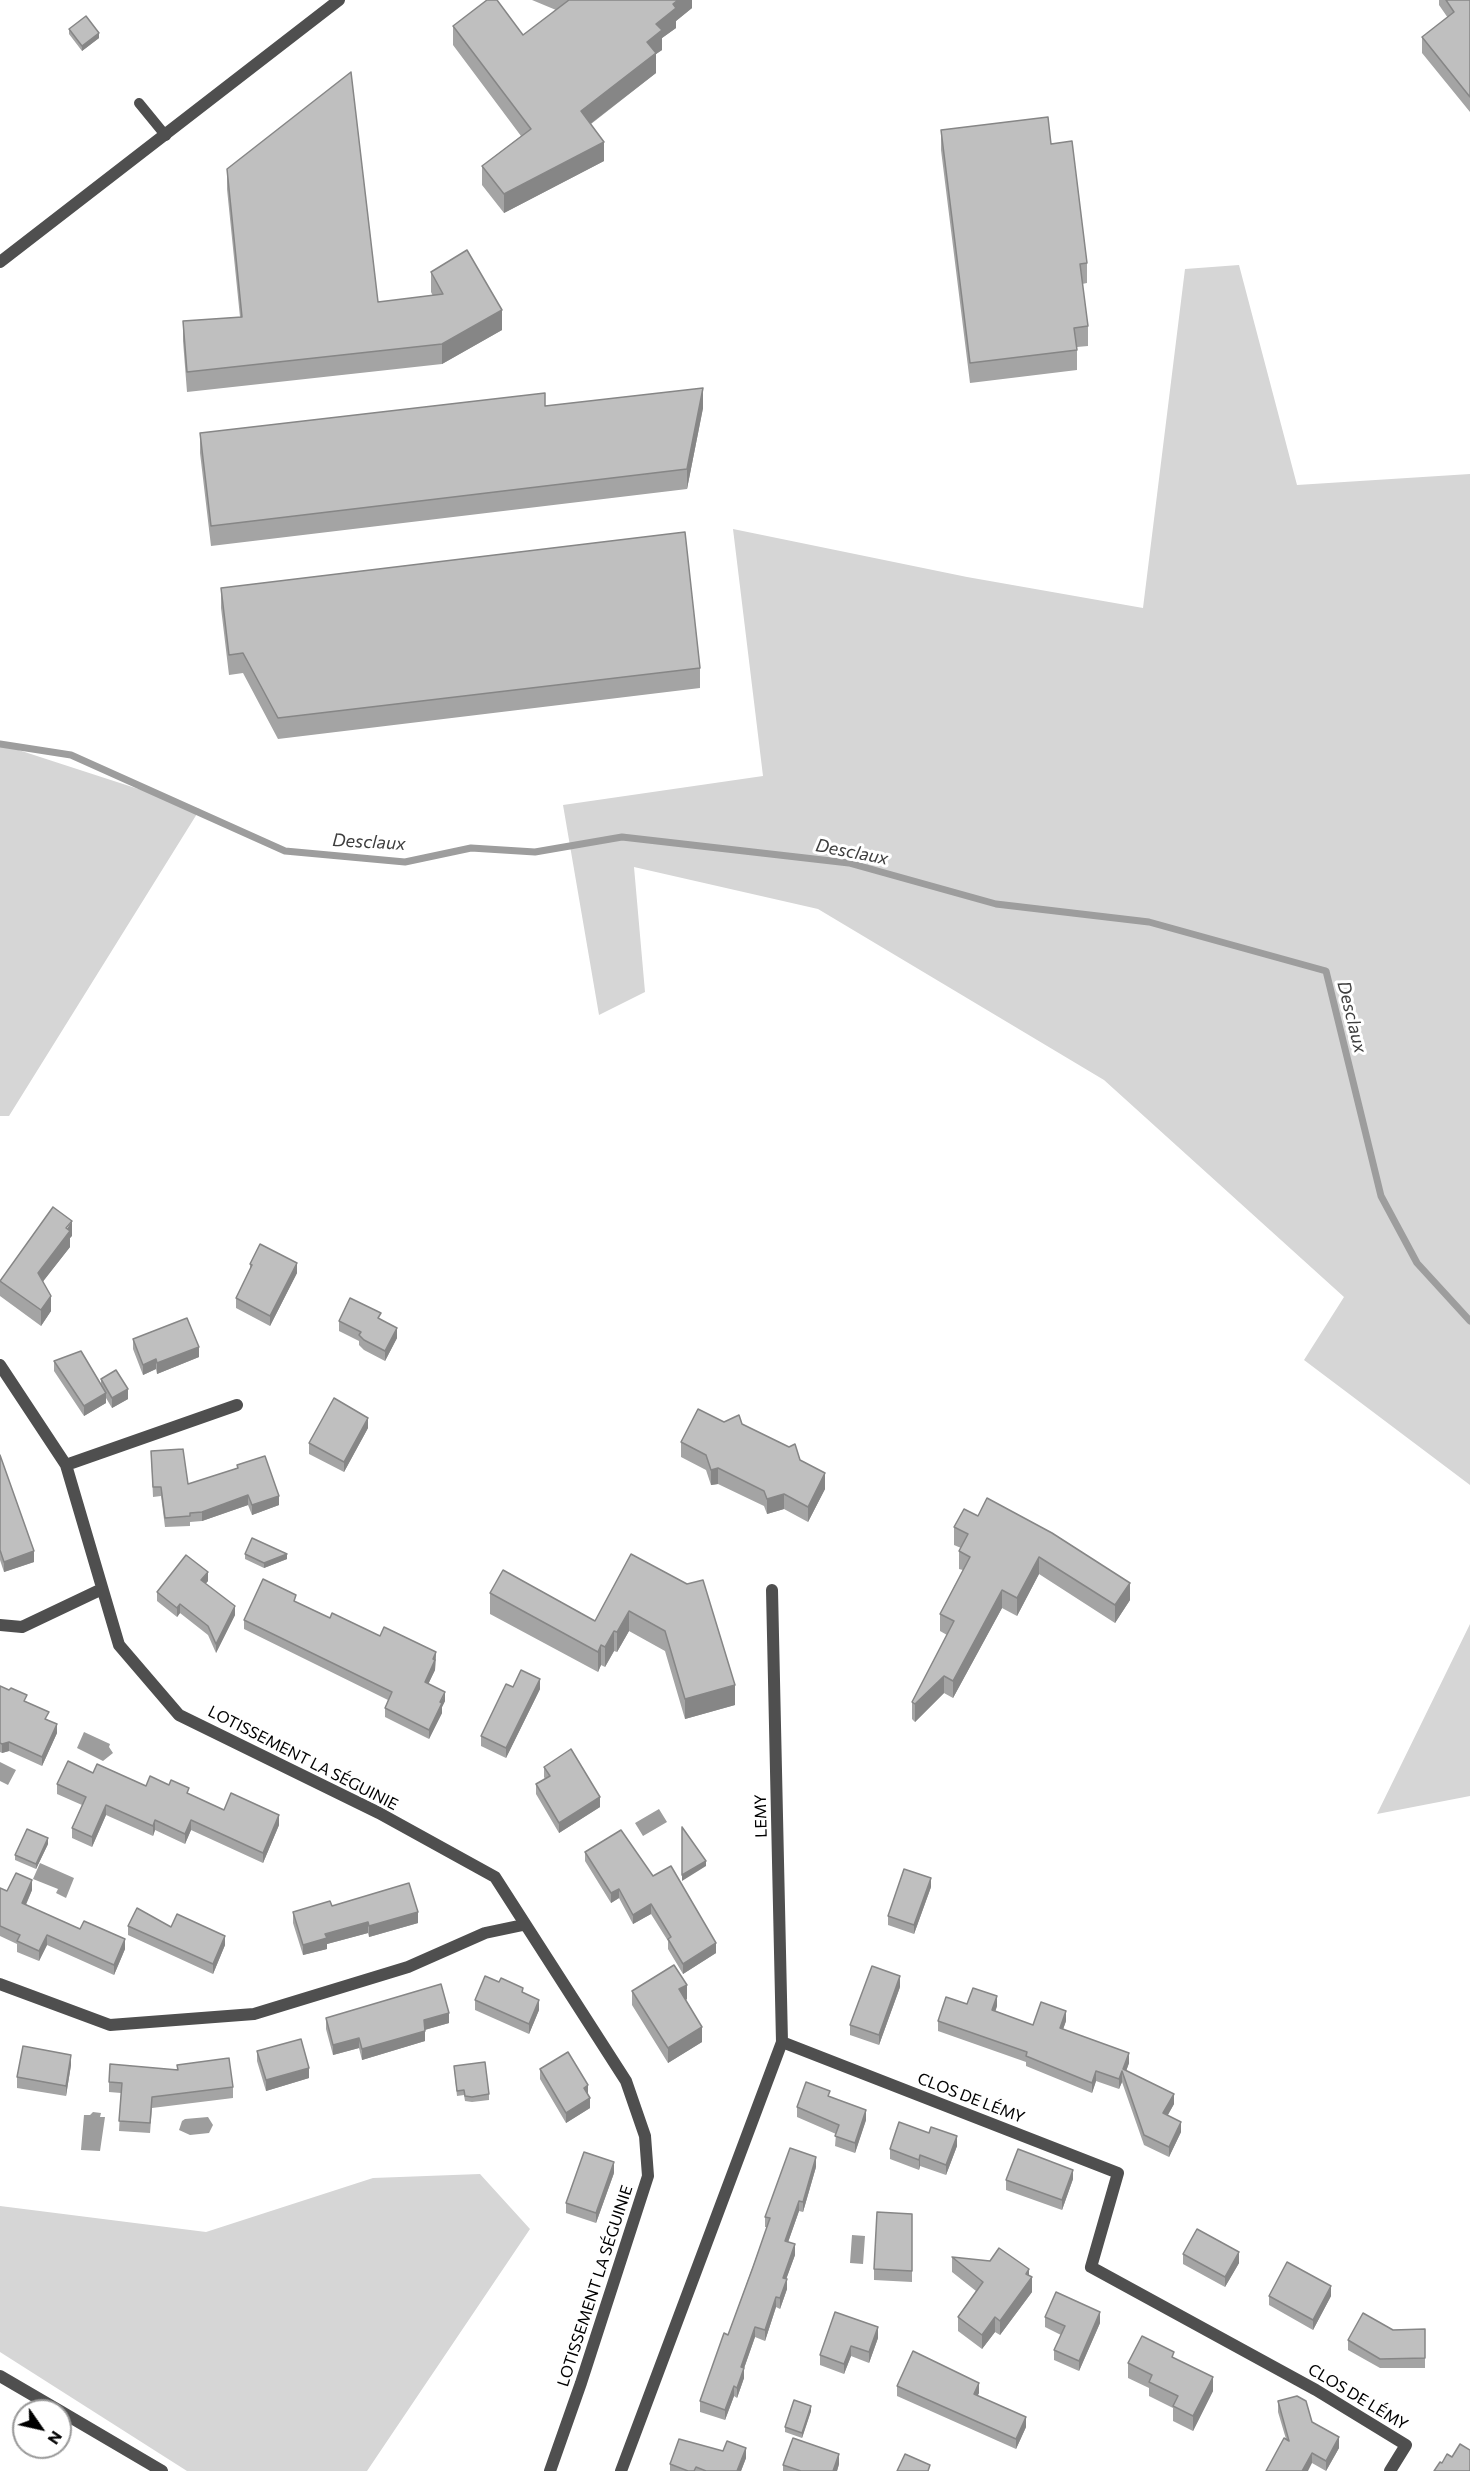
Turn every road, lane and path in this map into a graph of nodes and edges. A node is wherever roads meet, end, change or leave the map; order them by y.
1 (339, 0) edge
2 (139, 103) dead end
3 (166, 136) junction
4 (0, 262) edge
5 (0, 1365) edge
6 (237, 1405) dead end
7 (66, 1465) junction
8 (102, 1589) junction
9 (772, 1590) dead end
10 (0, 1625) edge
11 (524, 1925) junction
12 (0, 1984) edge
13 (782, 2042) junction
14 (0, 2376) edge
15 (39, 2399) edge
16 (72, 2418) edge
17 (162, 2471) edge
18 (550, 2471) edge
19 (621, 2471) edge
20 (1390, 2471) edge

1 - 3 street
2 - 3 lane
3 - 4 street
5 - 7 street, LOTISSEMENT LA SÉGUINIE
6 - 7 street
7 - 8 street, LOTISSEMENT LA SÉGUINIE
8 - 10 street
8 - 11 street, LOTISSEMENT LA SÉGUINIE
9 - 13 street, LEMY
11 - 12 street
11 - 18 street, LOTISSEMENT LA SÉGUINIE
13 - 19 street
13 - 20 street, CLOS DE LÉMY
14 - 15 street
16 - 17 street

